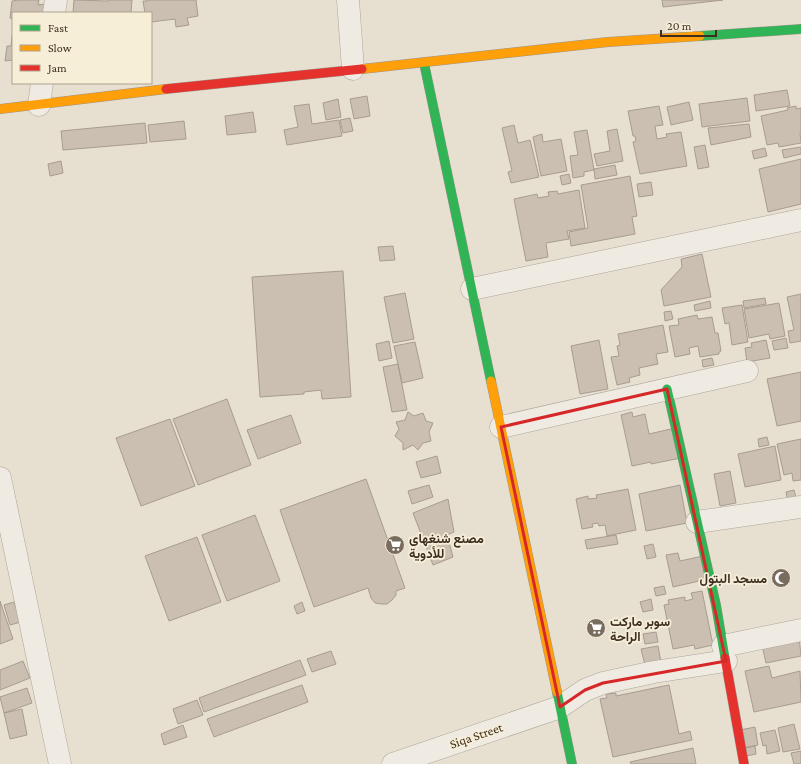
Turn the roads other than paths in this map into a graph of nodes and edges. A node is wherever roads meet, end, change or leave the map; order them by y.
1 (56, 0) edge
2 (348, 0) edge
3 (54, 12) edge
4 (801, 29) edge
5 (424, 63) junction
6 (353, 69) junction
7 (42, 84) edge
8 (39, 105) junction
9 (0, 109) edge
10 (801, 220) edge
11 (472, 289) junction
12 (747, 371) dead end
13 (667, 389) junction
14 (501, 427) junction
15 (0, 478) edge
16 (801, 506) edge
17 (697, 522) junction
18 (801, 630) edge
19 (725, 654) junction
20 (560, 707) junction
21 (60, 764) edge
22 (393, 764) edge
23 (572, 764) edge
24 (744, 764) edge

1 - 3 street
2 - 6 street
4 - 5 street
5 - 6 street
5 - 11 street
6 - 8 street
7 - 8 street
8 - 9 street
10 - 11 street
11 - 14 street
12 - 13 street
13 - 14 street
13 - 17 street
14 - 20 street
15 - 21 street
16 - 17 street
17 - 19 street
18 - 19 street, Siqa Street
19 - 20 street, Siqa Street
19 - 24 street
20 - 22 street, Siqa Street
20 - 23 street

